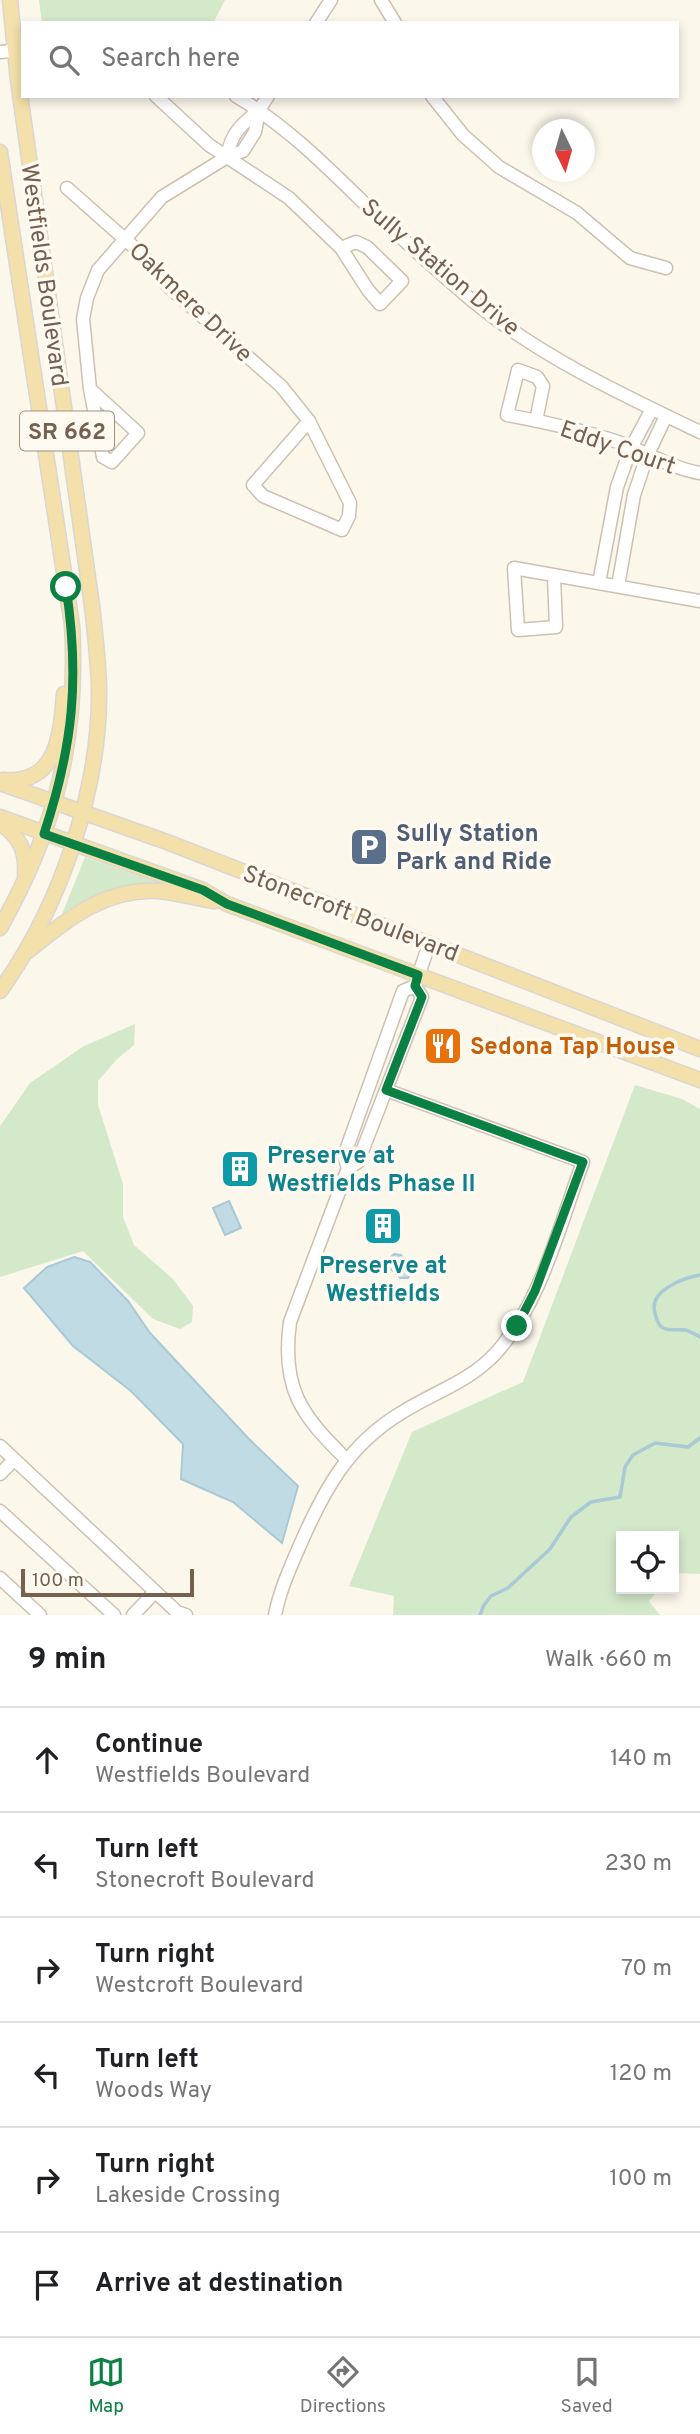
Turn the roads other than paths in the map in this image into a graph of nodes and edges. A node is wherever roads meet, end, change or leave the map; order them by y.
1 (10, 0) edge
2 (331, 0) edge
3 (381, 0) edge
4 (317, 21) edge
5 (394, 21) edge
6 (12, 51) edge
7 (158, 98) edge
8 (239, 98) edge
9 (267, 98) edge
10 (434, 98) edge
11 (260, 110) junction
12 (0, 152) edge
13 (227, 157) junction
14 (67, 187) dead end
15 (124, 238) junction
16 (341, 248) junction
17 (666, 268) dead end
18 (90, 389) junction
19 (652, 409) junction
20 (666, 416) junction
21 (309, 421) junction
22 (536, 421) dead end
23 (700, 432) edge
24 (631, 448) junction
25 (647, 456) junction
26 (700, 472) edge
27 (554, 576) junction
28 (599, 583) junction
29 (618, 586) junction
30 (700, 601) edge
31 (73, 656) junction
32 (0, 781) edge
33 (54, 803) junction
34 (83, 811) junction
35 (0, 817) edge
36 (0, 822) edge
37 (44, 834) junction
38 (73, 843) junction
39 (24, 886) junction
40 (227, 904) junction
41 (0, 928) edge
42 (429, 944) junction
43 (22, 956) junction
44 (417, 981) junction
45 (0, 991) edge
46 (700, 1049) edge
47 (700, 1080) edge
48 (386, 1090) junction
49 (348, 1168) junction
50 (0, 1446) edge
51 (346, 1459) junction
52 (14, 1460) junction
53 (0, 1474) edge
54 (0, 1511) edge
55 (0, 1578) edge
56 (155, 1592) junction
57 (40, 1615) edge
58 (114, 1615) edge
59 (133, 1615) edge
60 (186, 1615) edge
61 (275, 1615) edge

1 - 6 main road, Westfields Boulevard / SR 662
2 - 4 street
3 - 5 street
6 - 34 main road, Westfields Boulevard / SR 662
7 - 13 street
8 - 11 street, Sully Station Drive
9 - 11 street
10 - 17 street
11 - 13 street
11 - 19 street, Sully Station Drive
12 - 31 main road, Westfields Boulevard / SR 662
13 - 15 street
13 - 16 street
14 - 15 street, Oakmere Drive
15 - 18 street
15 - 21 street, Oakmere Drive
16 - 16 street
18 - 18 street
19 - 20 street, Sully Station Drive
19 - 24 street
20 - 23 street, Sully Station Drive
20 - 25 street
21 - 21 street, Oakmere Drive
22 - 24 street, Eddy Court
24 - 25 street, Eddy Court
24 - 28 street
25 - 26 street, Eddy Court
25 - 29 street
27 - 27 street
27 - 28 street
28 - 29 street
29 - 30 street
31 - 32 main road
31 - 33 main road, Westfields Boulevard / SR 662
32 - 33 main road, Stonecroft Boulevard
33 - 34 main road, Stonecroft Boulevard
33 - 37 main road, Westfields Boulevard / SR 662
34 - 38 main road, Westfields Boulevard / SR 662
34 - 42 main road, Stonecroft Boulevard
35 - 37 main road, Stonecroft Boulevard
36 - 39 main road
37 - 38 main road, Stonecroft Boulevard
37 - 39 main road, Westfields Boulevard / SR 662
38 - 40 main road, Stonecroft Boulevard
38 - 43 main road, Westfields Boulevard / SR 662
39 - 41 main road, Westfields Boulevard / SR 662
40 - 43 main road
40 - 44 main road, Stonecroft Boulevard
42 - 44 street
42 - 46 main road, Stonecroft Boulevard
43 - 45 main road, Westfields Boulevard / SR 662
44 - 47 main road, Stonecroft Boulevard
44 - 48 street
44 - 49 street
48 - 49 street
48 - 51 street
49 - 51 street
50 - 52 street
51 - 61 street
52 - 53 street
52 - 56 street
54 - 58 street
55 - 57 street
56 - 59 street
56 - 60 street

